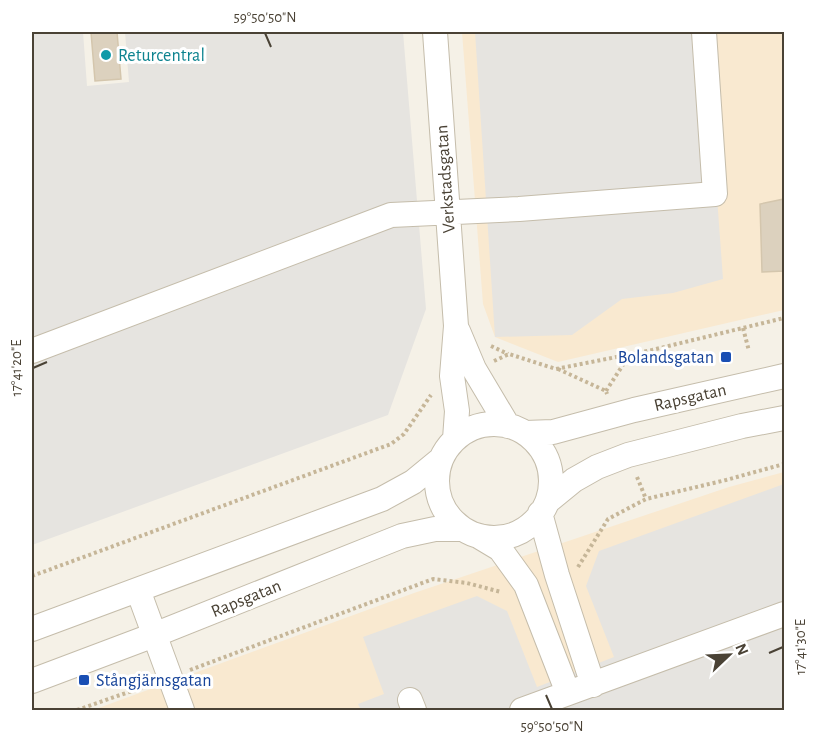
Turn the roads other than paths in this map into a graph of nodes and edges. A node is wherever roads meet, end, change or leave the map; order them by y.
1 (435, 32) edge
2 (704, 32) edge
3 (448, 212) junction
4 (32, 351) edge
5 (463, 373) junction
6 (784, 376) edge
7 (784, 418) edge
8 (516, 429) junction
9 (455, 439) junction
10 (441, 459) junction
11 (544, 508) junction
12 (471, 533) junction
13 (138, 590) junction
14 (784, 614) edge
15 (32, 628) edge
16 (154, 635) junction
17 (32, 681) edge
18 (592, 685) junction
19 (568, 693) junction
20 (182, 711) edge
21 (522, 711) edge

1 - 3 street, Verkstadsgatan
2 - 3 street
3 - 4 street
3 - 5 street, Verkstadsgatan
5 - 8 street
5 - 9 street, Verkstadsgatan
6 - 8 street, Rapsgatan
7 - 11 street
8 - 9 street
8 - 11 street
9 - 10 street
10 - 12 street
10 - 13 street
11 - 12 street
11 - 18 street
12 - 16 street, Rapsgatan
12 - 19 street
13 - 15 street
13 - 16 street
14 - 18 street
16 - 17 street, Rapsgatan
16 - 20 street
18 - 19 street
19 - 21 street

